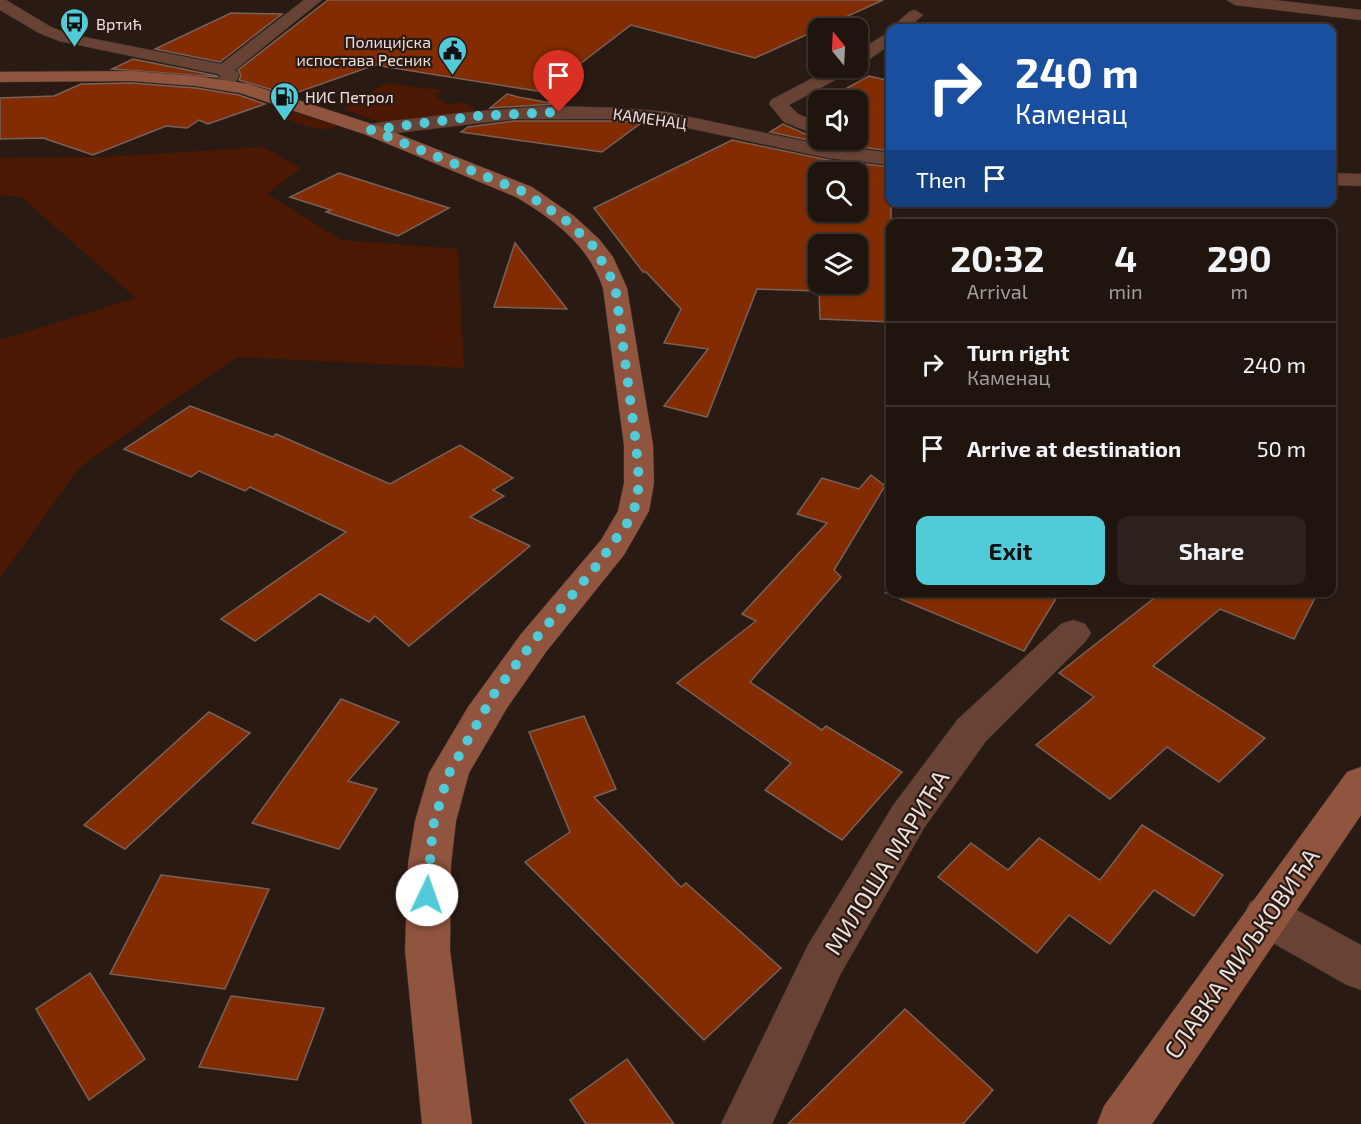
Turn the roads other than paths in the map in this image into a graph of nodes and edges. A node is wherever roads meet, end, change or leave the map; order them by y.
1 (314, 0) edge
2 (1235, 0) edge
3 (0, 3) edge
4 (915, 15) dead end
5 (1361, 15) edge
6 (904, 24) edge
7 (886, 39) edge
8 (868, 52) edge
9 (0, 77) edge
10 (223, 77) junction
11 (826, 78) edge
12 (808, 125) edge
13 (371, 130) junction
14 (868, 146) edge
15 (886, 151) edge
16 (886, 158) edge
17 (1336, 178) edge
18 (1361, 180) edge
19 (1073, 633) dead end
20 (1361, 783) edge
21 (1266, 916) junction
22 (1361, 969) edge
23 (447, 1124) edge
24 (746, 1124) edge
25 (1122, 1124) edge

1 - 10 street
2 - 5 street
3 - 10 street
4 - 6 street
7 - 8 street
9 - 10 street
10 - 13 street
11 - 12 street
13 - 16 street, КАМЕНАЦ
13 - 23 street
14 - 15 street
17 - 18 street
19 - 24 street, МИЛОША МАРИЋА
20 - 21 street, СЛАВКА МИЉКОВИЋА
21 - 22 street
21 - 25 street, СЛАВКА МИЉКОВИЋА

